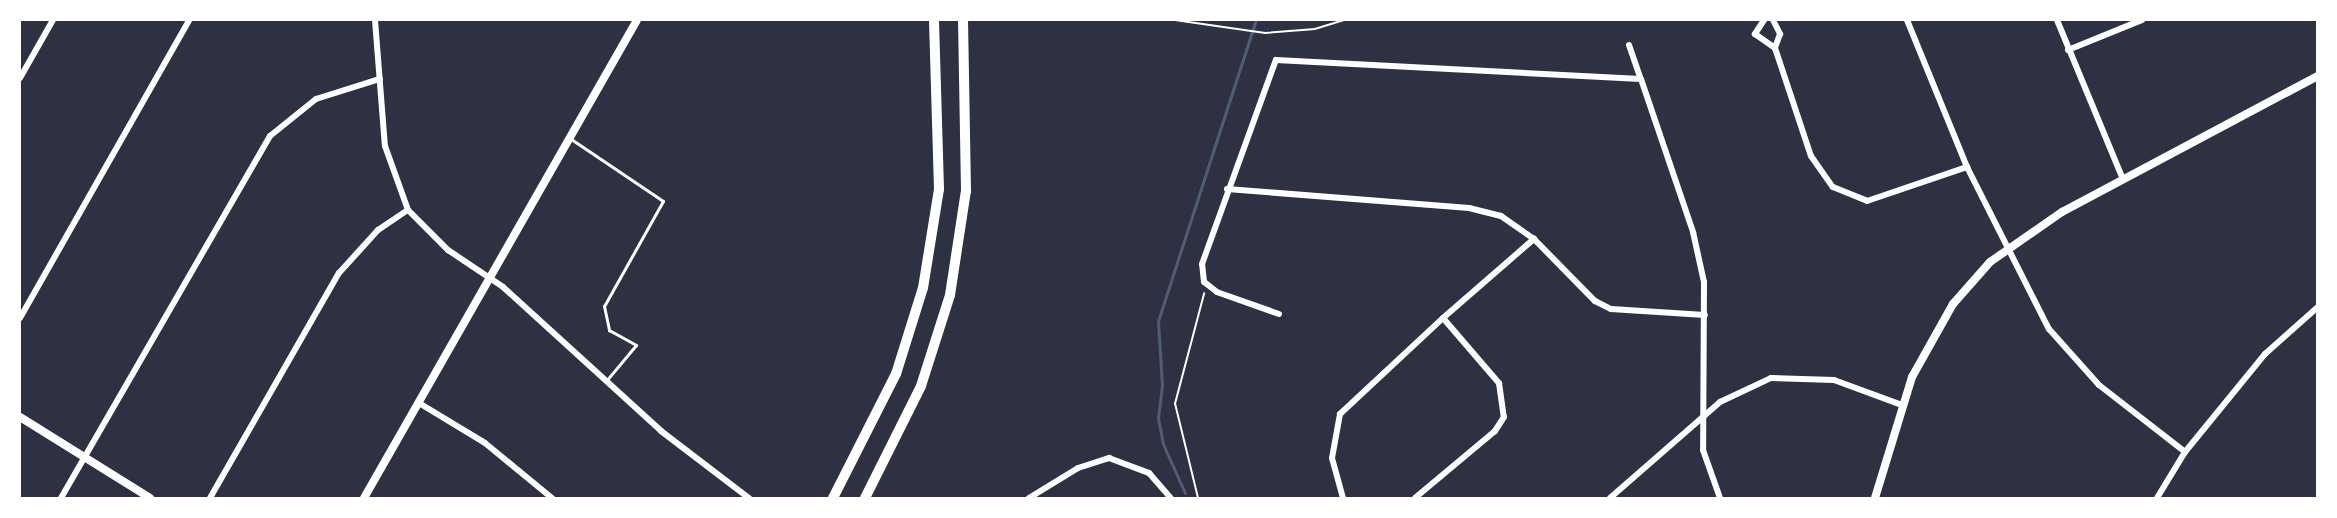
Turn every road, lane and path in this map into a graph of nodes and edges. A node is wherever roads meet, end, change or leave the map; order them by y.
1 (53, 20) edge
2 (189, 20) edge
3 (375, 20) edge
4 (637, 20) edge
5 (934, 20) edge
6 (963, 20) edge
7 (1175, 20) edge
8 (1344, 20) edge
9 (1764, 20) edge
10 (1773, 20) edge
11 (1907, 20) edge
12 (2057, 20) edge
13 (2142, 20) edge
14 (1629, 45) dead end
15 (1774, 48) junction
16 (2068, 50) junction
17 (2318, 76) edge
18 (20, 78) edge
19 (380, 79) junction
20 (1641, 79) junction
21 (569, 138) junction
22 (1967, 167) junction
23 (2123, 179) junction
24 (1227, 189) junction
25 (408, 210) junction
26 (1534, 238) junction
27 (2006, 251) junction
28 (490, 277) junction
29 (1206, 283) junction
30 (2318, 307) edge
31 (1280, 314) dead end
32 (1705, 315) junction
33 (20, 318) edge
34 (1443, 318) junction
35 (606, 381) junction
36 (418, 403) junction
37 (1902, 405) junction
38 (1704, 416) junction
39 (20, 417) edge
40 (2185, 452) junction
41 (86, 454) junction
42 (61, 498) edge
43 (150, 498) edge
44 (210, 498) edge
45 (364, 498) edge
46 (552, 498) edge
47 (746, 498) edge
48 (833, 498) edge
49 (865, 498) edge
50 (1029, 498) edge
51 (1171, 498) edge
52 (1198, 498) edge
53 (1343, 498) edge
54 (1415, 498) edge
55 (1610, 498) edge
56 (1720, 498) edge
57 (1875, 498) edge
58 (2157, 498) edge

1 - 18 street
2 - 33 street
3 - 19 street
4 - 21 street
5 - 48 highway
6 - 49 highway
7 - 8 path
9 - 15 street
10 - 15 street
11 - 22 street
12 - 16 street
13 - 16 street
14 - 20 street
15 - 22 street
16 - 23 street
17 - 23 street
19 - 25 street
19 - 41 street
20 - 24 street
20 - 32 street
21 - 28 street
21 - 35 lane
22 - 27 street
23 - 27 street
24 - 26 street
24 - 29 street
25 - 28 street
25 - 44 street
26 - 32 street
26 - 34 street
27 - 37 street
27 - 40 street
28 - 35 street
28 - 36 street
29 - 31 street
29 - 52 path
30 - 40 street
32 - 38 street
34 - 53 street
34 - 54 street
35 - 47 street
36 - 45 street
36 - 46 street
37 - 38 street
37 - 57 street
38 - 55 street
38 - 56 street
39 - 41 street
40 - 58 street
41 - 42 street
41 - 43 street
50 - 51 street

